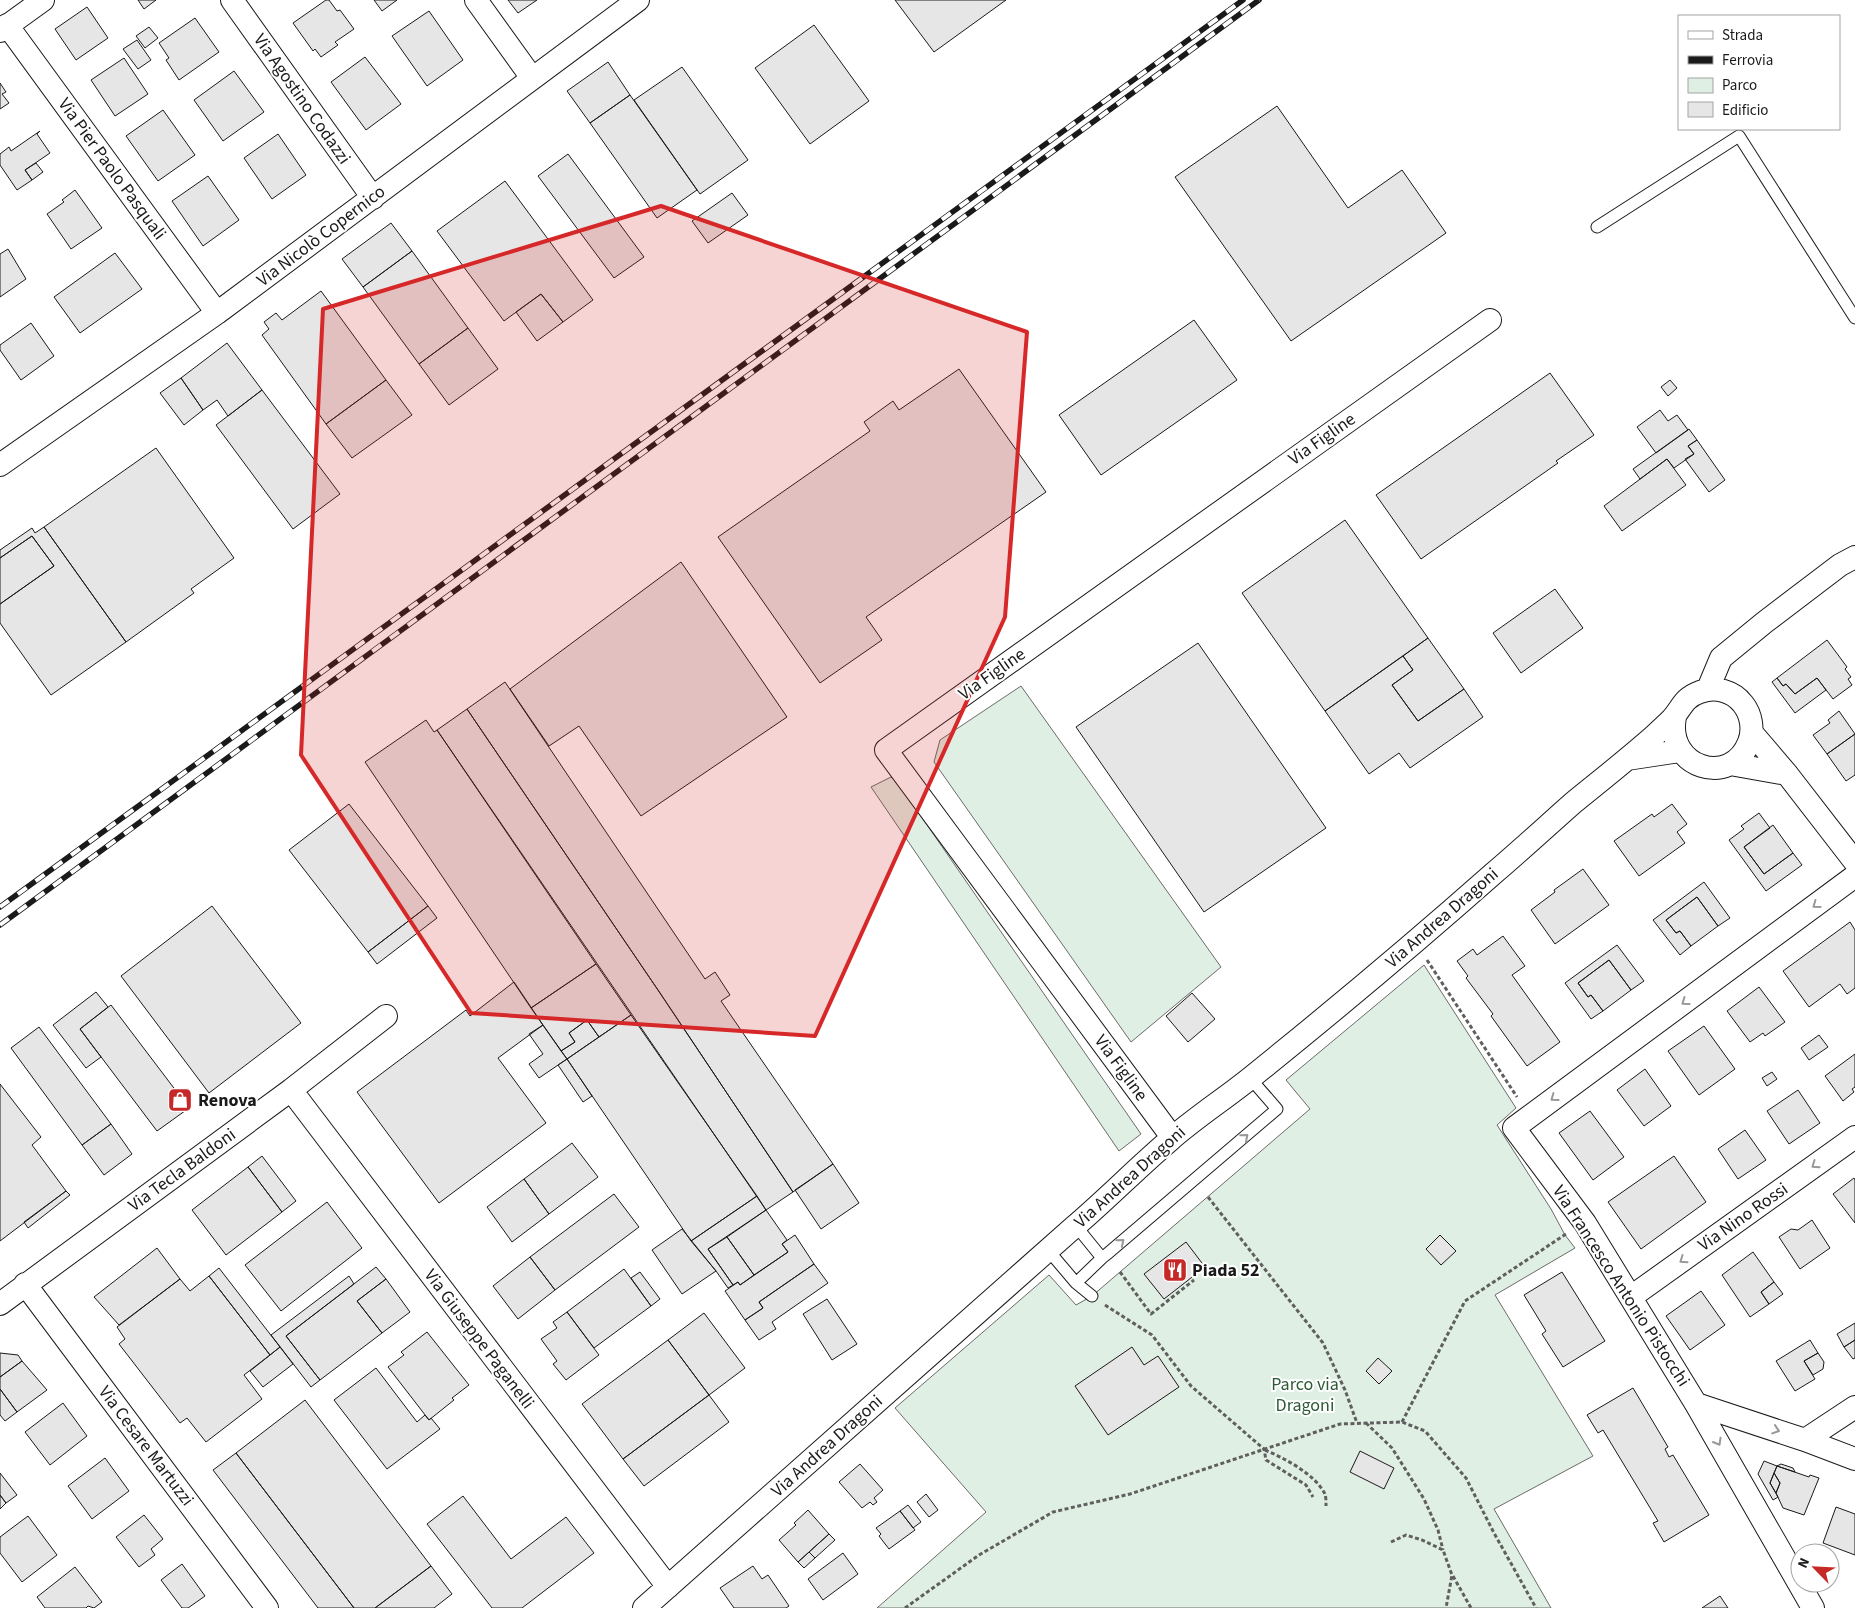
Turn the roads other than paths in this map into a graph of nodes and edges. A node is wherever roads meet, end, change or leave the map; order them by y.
1 (43, 0) edge
2 (232, 0) edge
3 (476, 0) edge
4 (630, 2) edge
5 (3, 28) edge
6 (532, 78) junction
7 (373, 198) junction
8 (1597, 227) dead end
9 (217, 313) junction
10 (1855, 318) edge
11 (1490, 320) dead end
12 (0, 465) edge
13 (1855, 557) edge
14 (1708, 689) junction
15 (1675, 716) junction
16 (1752, 733) junction
17 (1680, 751) junction
18 (1627, 759) junction
19 (1730, 764) junction
20 (1787, 774) junction
21 (1855, 862) edge
22 (1855, 876) edge
23 (386, 1016) dead end
24 (1250, 1078) junction
25 (291, 1090) junction
26 (1172, 1137) junction
27 (1855, 1137) edge
28 (1076, 1226) junction
29 (1048, 1250) junction
30 (1102, 1258) junction
31 (1076, 1283) junction
32 (25, 1284) junction
33 (1092, 1296) road end
34 (1631, 1297) junction
35 (0, 1304) edge
36 (1696, 1404) junction
37 (1855, 1407) edge
38 (1805, 1440) junction
39 (1855, 1459) edge
40 (668, 1587) junction
41 (267, 1608) edge
42 (644, 1608) edge
43 (1812, 1608) edge

1 - 5 street
2 - 7 street, Via Agostino Codazzi
3 - 6 street
4 - 6 street, Via Nicolò Copernico
5 - 9 street, Via Pier Paolo Pasquali
6 - 7 street, Via Nicolò Copernico
7 - 9 street, Via Nicolò Copernico
8 - 10 lane
9 - 12 street, Via Nicolò Copernico
11 - 26 street, Via Figline
13 - 14 street
14 - 15 street
14 - 16 street
15 - 17 street
15 - 18 street, Via Andrea Dragoni
16 - 19 street
16 - 20 street
17 - 18 street
17 - 19 street
18 - 24 street, Via Andrea Dragoni
19 - 20 street
20 - 21 street
22 -> 34 street, Via Francesco Antonio Pistocchi
23 - 25 street, Via Tecla Baldoni
24 - 26 street, Via Andrea Dragoni
30 -> 24 lane
25 - 32 street, Via Tecla Baldoni
25 - 40 street, Via Giuseppe Paganelli
26 - 28 street, Via Andrea Dragoni
27 -> 34 street, Via Nino Rossi
28 - 29 street, Via Andrea Dragoni
28 - 30 lane
29 - 31 lane
29 - 40 street, Via Andrea Dragoni
30 - 31 lane
31 - 33 lane
32 - 35 street, Via Tecla Baldoni
32 - 41 street, Via Cesare Martuzzi
34 - 36 street, Via Francesco Antonio Pistocchi
36 -> 38 street
36 -> 43 street, Via Francesco Antonio Pistocchi
37 - 38 street
38 - 39 street
40 - 42 street, Via Andrea Dragoni

